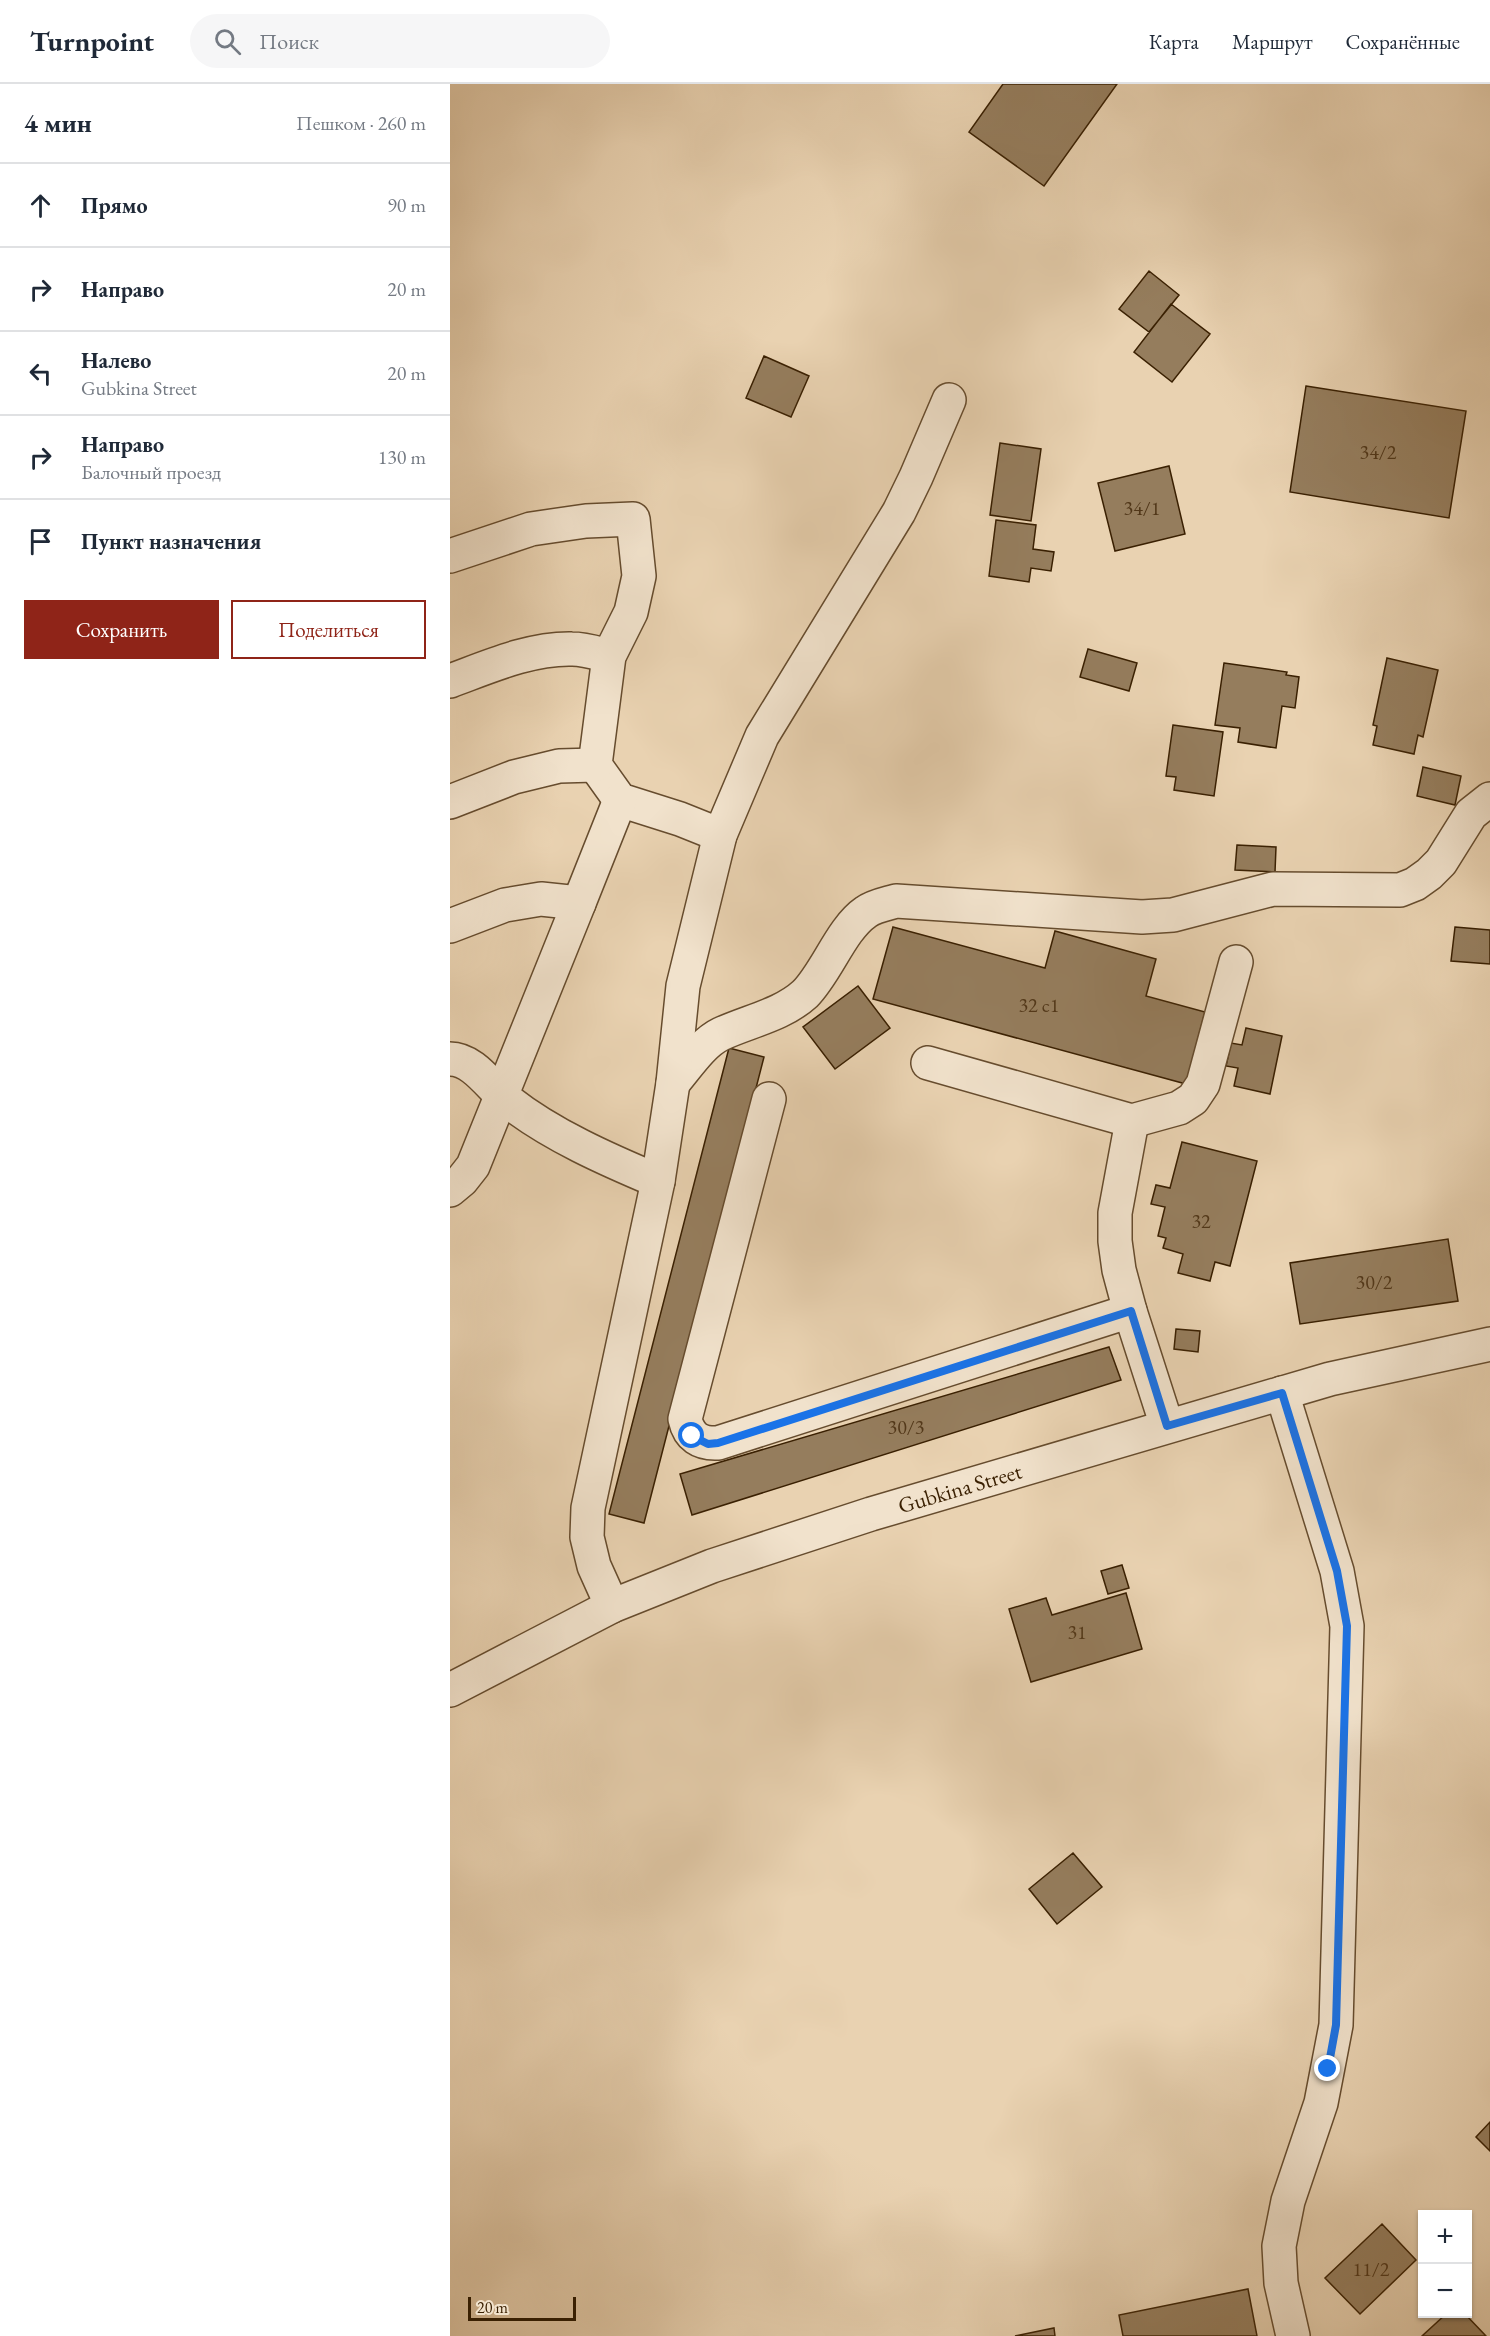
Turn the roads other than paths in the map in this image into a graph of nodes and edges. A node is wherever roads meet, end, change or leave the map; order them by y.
1 (949, 400) dead end
2 (450, 556) edge
3 (609, 656) junction
4 (450, 681) edge
5 (595, 765) junction
6 (1490, 799) edge
7 (620, 800) junction
8 (450, 802) edge
9 (720, 835) junction
10 (579, 903) junction
11 (450, 926) edge
12 (1236, 962) dead end
13 (450, 1059) edge
14 (928, 1063) dead end
15 (673, 1083) junction
16 (500, 1095) junction
17 (770, 1099) dead end
18 (1132, 1121) junction
19 (658, 1181) junction
20 (450, 1190) edge
21 (1131, 1311) junction
22 (1490, 1344) edge
23 (1282, 1393) junction
24 (1167, 1426) junction
25 (612, 1606) junction
26 (450, 1690) edge
27 (1293, 2336) edge

1 - 9 street
2 - 3 street
3 - 4 street
3 - 5 street
5 - 7 street
5 - 8 street
6 - 15 street
7 - 9 street
7 - 10 street
9 - 15 street
10 - 11 street
10 - 16 street
12 - 18 street
13 - 16 street
14 - 18 street
15 - 19 street
16 - 19 street
16 - 20 street
17 - 21 street
18 - 21 street
19 - 25 street
21 - 24 street
22 - 23 street, Gubkina Street
23 - 24 street, Gubkina Street
23 - 27 street
24 - 25 street, Gubkina Street
25 - 26 street, Gubkina Street

